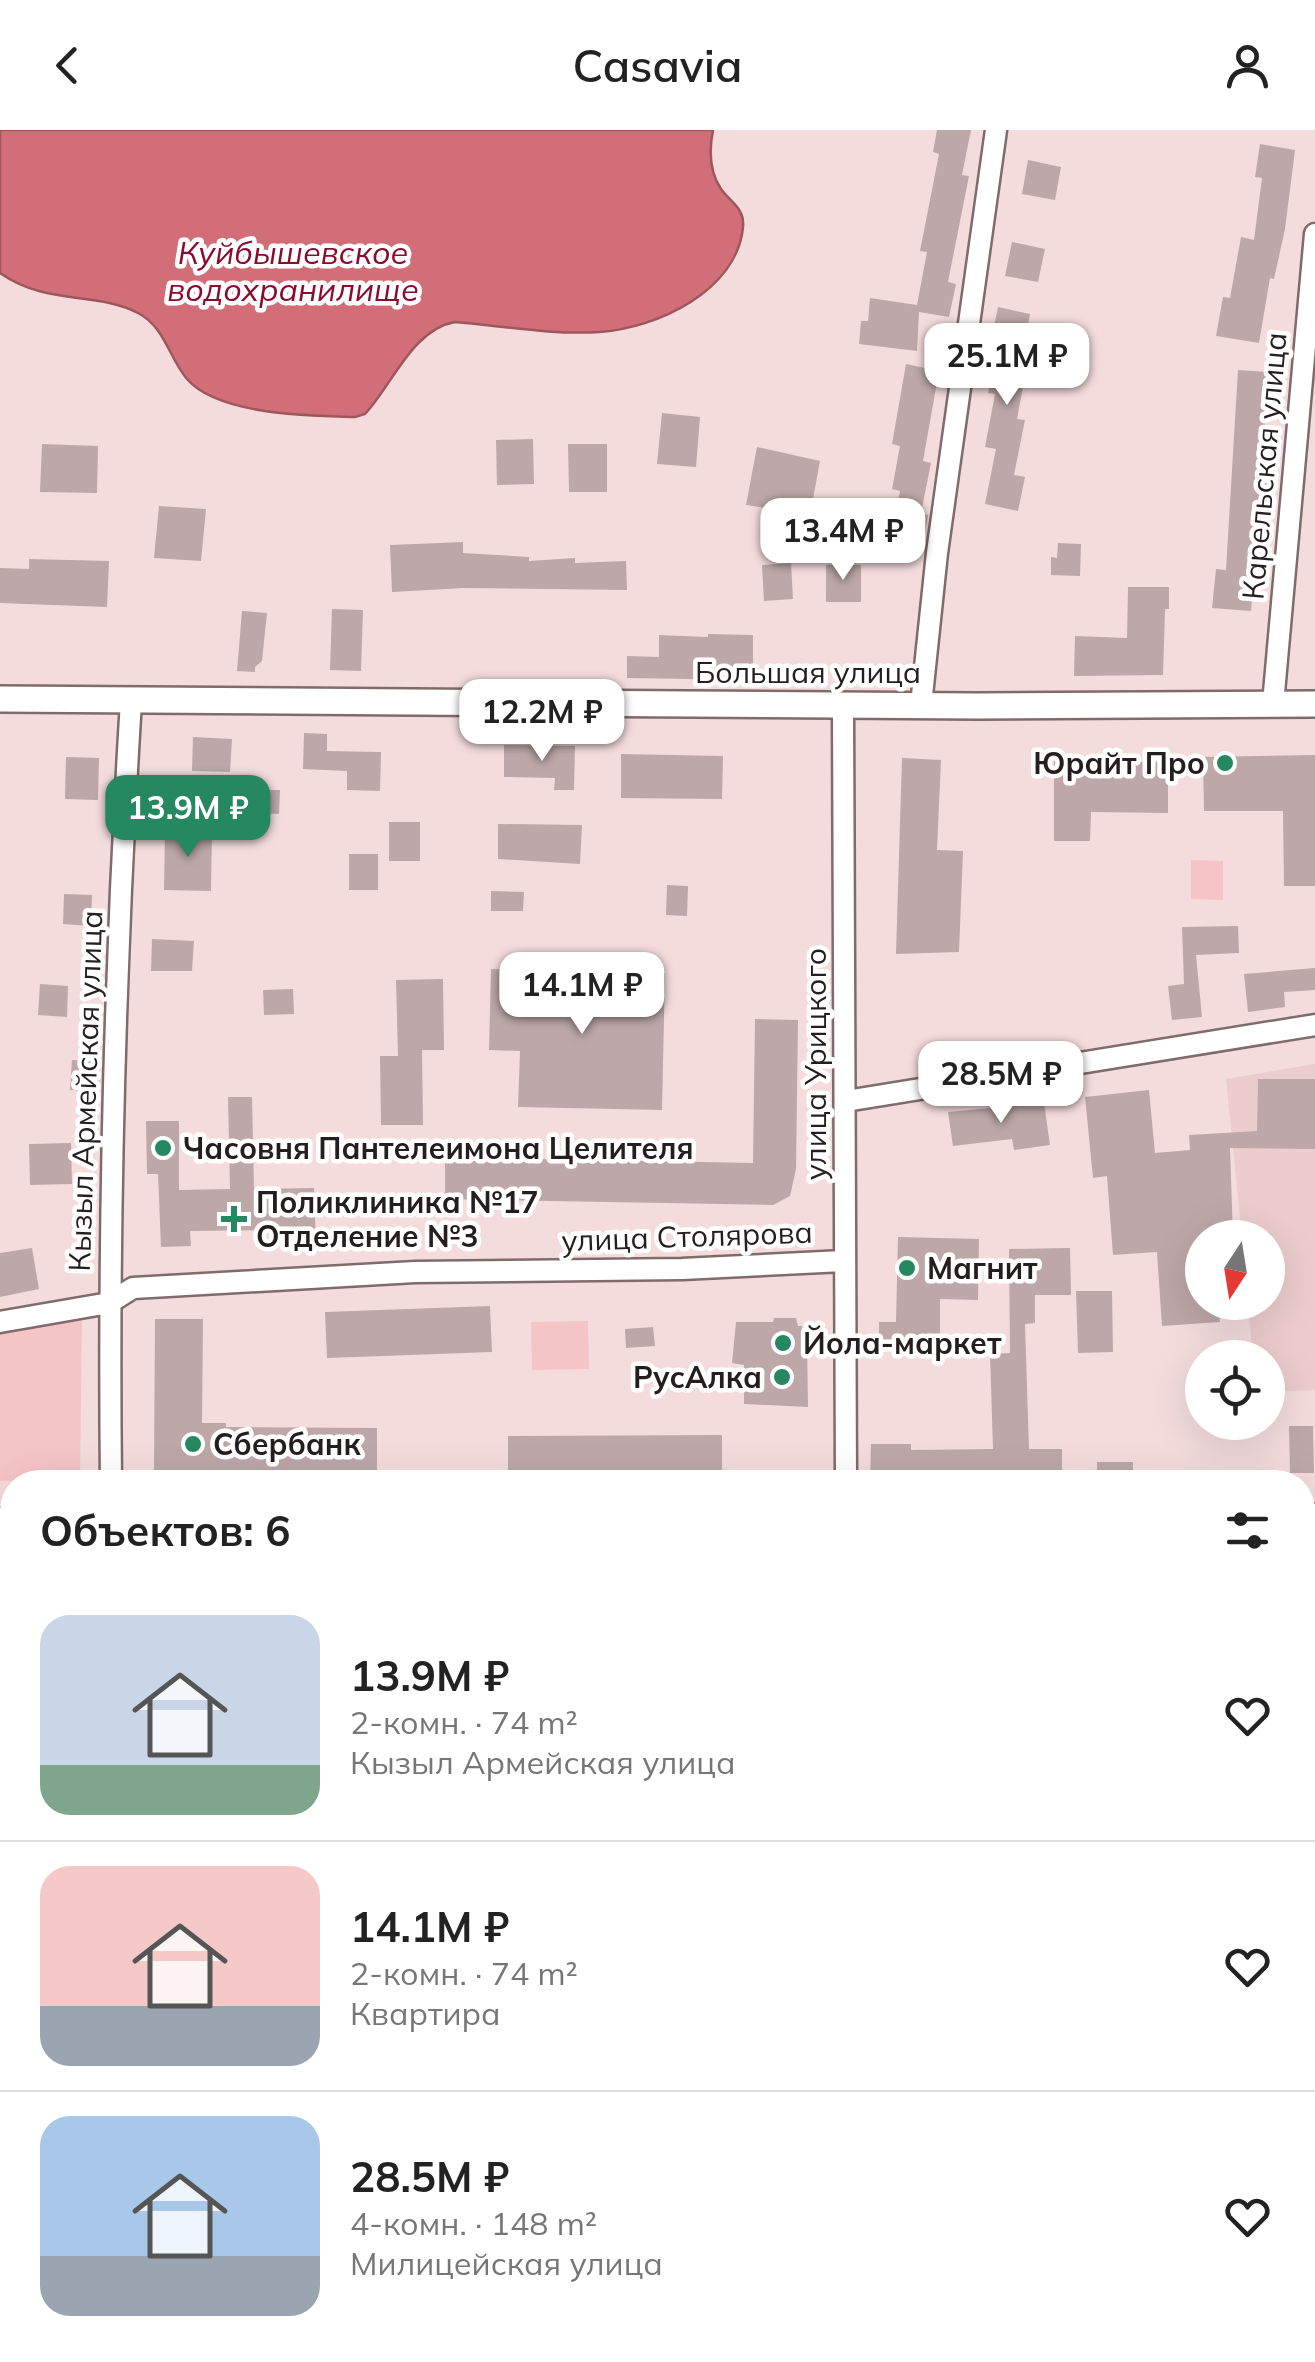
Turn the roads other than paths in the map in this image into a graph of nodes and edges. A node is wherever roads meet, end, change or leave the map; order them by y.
1 (996, 130) edge
2 (1315, 234) edge
3 (0, 699) edge
4 (131, 700) junction
5 (1273, 704) junction
6 (1315, 704) edge
7 (842, 705) junction
8 (921, 705) junction
9 (1315, 1025) edge
10 (846, 1100) junction
11 (844, 1261) junction
12 (109, 1304) junction
13 (0, 1322) edge
14 (112, 1470) edge
15 (846, 1470) edge

1 - 8 street
2 - 5 street, Карельская улица
3 - 4 street, Большая улица
4 - 7 street, Большая улица
4 - 12 street, Кызыл Армейская улица
5 - 6 street, Большая улица
5 - 8 street, Большая улица
7 - 8 street, Большая улица
7 - 10 street, улица Урицкого
9 - 10 street
10 - 11 street, улица Урицкого
11 - 12 street, улица Столярова
11 - 15 street, улица Урицкого
12 - 13 street, улица Столярова
12 - 14 street, Кызыл Армейская улица

